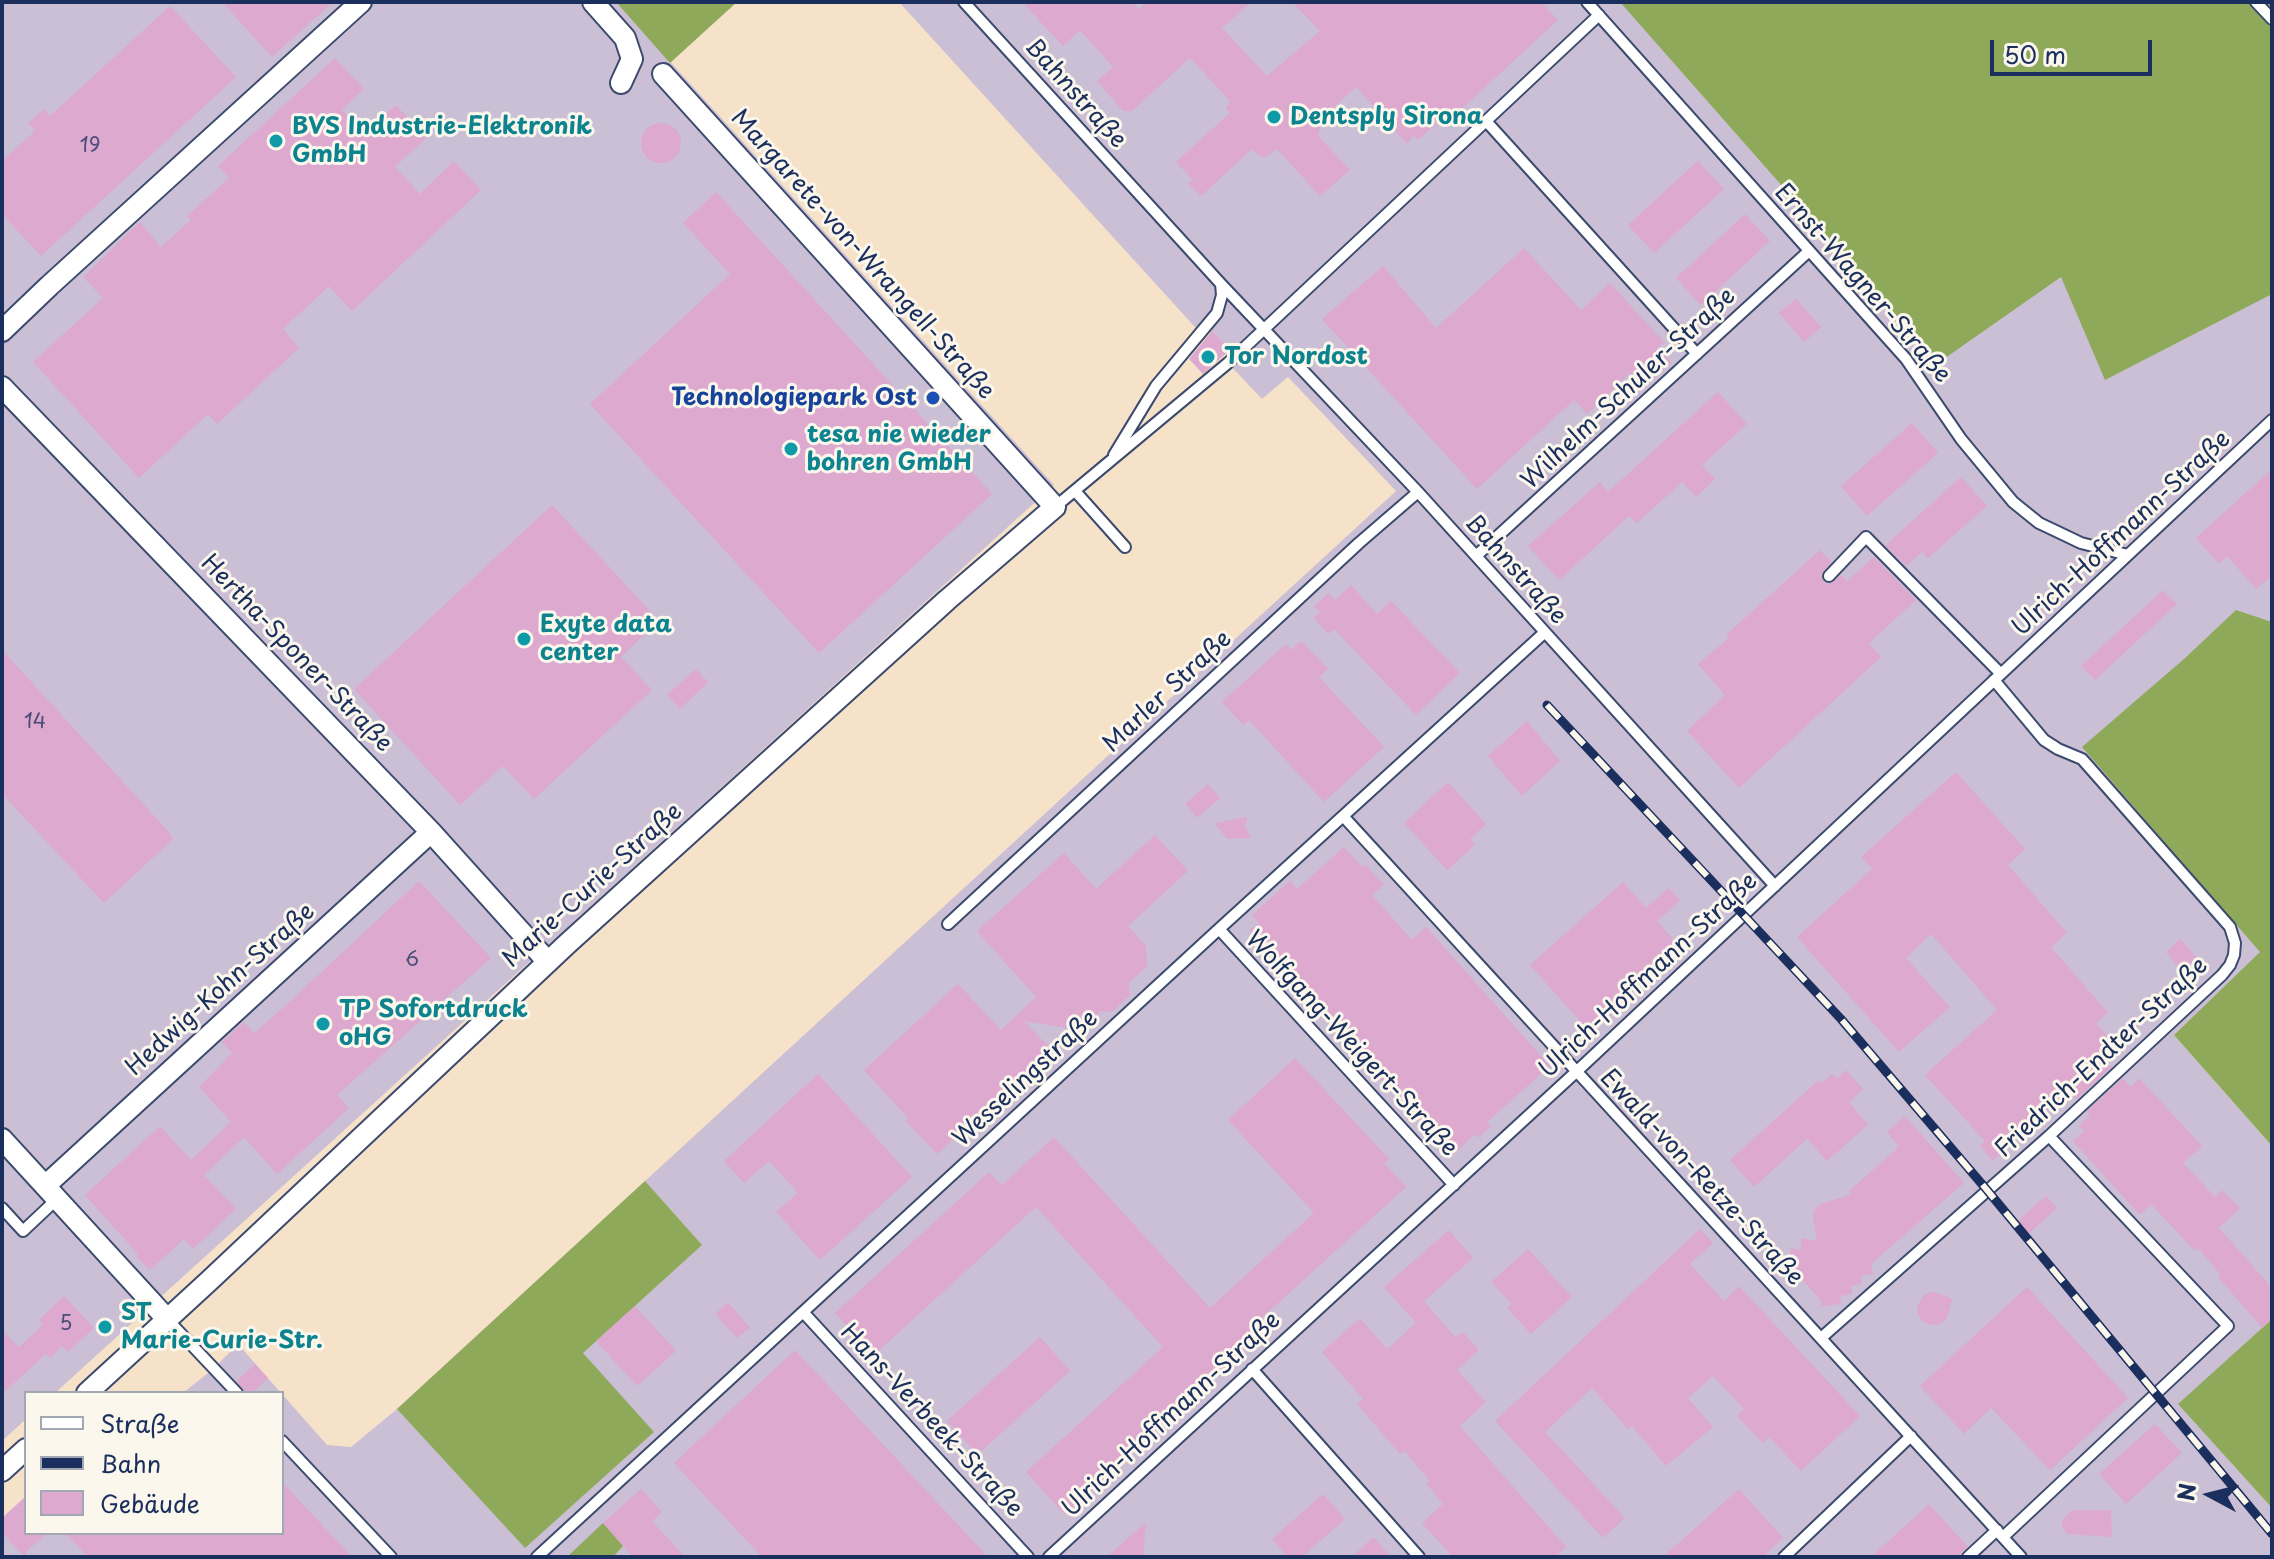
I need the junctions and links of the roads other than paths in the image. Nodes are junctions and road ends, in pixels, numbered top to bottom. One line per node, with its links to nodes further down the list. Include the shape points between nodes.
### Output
1 (361, 2): 14 (street)
2 (593, 2): 9 (street, via 625,38 632,59)
3 (964, 2): 12 (lane, Bahnstraße)
4 (1587, 2): 6 (lane, Ernst-Wagner-Straße)
5 (2256, 2): 7 (lane)
6 (1599, 15): 10 (lane); 11 (lane, Ernst-Wagner-Straße)
7 (2272, 19)
8 (663, 74): 21 (street, Margarete-von-Wrangell-Straße)
9 (621, 83)
10 (1486, 121): 13 (lane); 15 (lane)
11 (1809, 251): 15 (lane, Wilhelm-Schuler-Straße); 23 (lane, Ernst-Wagner-Straße, via 1906,359 2013,502 2039,523 2081,543)
12 (1221, 284): 13 (lane, Bahnstraße); 18 (lane, via 1217,313 1156,386)
13 (1264, 330): 18 (lane, Marie-Curie-Straße); 20 (lane, Bahnstraße)
14 (2, 331)
15 (1697, 354): 24 (lane, Wilhelm-Schuler-Straße)
16 (2, 387): 29 (street, Hertha-Sponer-Straße)
17 (2272, 420): 23 (lane, Ulrich-Hoffmann-Straße)
18 (1109, 463): 19 (lane, Marie-Curie-Straße)
19 (1075, 491): 21 (lane, Marie-Curie-Straße); 22 (lane)
20 (1418, 492): 24 (lane, Bahnstraße); 31 (lane, Marler Straße)
21 (1055, 507): 33 (street, Marie-Curie-Straße)
22 (1125, 547)
23 (2128, 555): 27 (lane, Ulrich-Hoffmann-Straße)
24 (1476, 556): 26 (lane, Bahnstraße)
25 (1829, 576): 27 (lane, Friedrich-Endter-Straße, via 1866,537)
26 (1544, 633): 28 (lane, Wesselingstraße); 30 (lane, Bahnstraße)
27 (1998, 677): 30 (lane, Ulrich-Hoffmann-Straße); 35 (lane, Friedrich-Endter-Straße, via 2044,740 2082,759 2230,927 2235,943 2222,975)
28 (1344, 817): 32 (lane, Wesselingstraße); 34 (lane, Ewald-von-Retze-Straße)
29 (431, 832): 33 (street, Hertha-Sponer-Straße); 38 (street, Hedwig-Kohn-Straße)
30 (1775, 886): 34 (lane, Ulrich-Hoffmann-Straße)
31 (948, 924)
32 (1219, 929): 37 (lane, Wolfgang-Weigert-Straße); 40 (lane, Wesselingstraße)
33 (548, 962): 41 (street, Marie-Curie-Straße)
34 (1576, 1072): 37 (lane, Ulrich-Hoffmann-Straße); 42 (lane, Ewald-von-Retze-Straße)
35 (2049, 1136): 42 (lane, Friedrich-Endter-Straße); 50 (lane, via 2228,1326)
36 (2, 1139): 38 (street)
37 (1454, 1185): 43 (lane, Ulrich-Hoffmann-Straße)
38 (51, 1192): 39 (lane, via 23,1231); 41 (street)
39 (2, 1208)
40 (803, 1312): 52 (lane, Wesselingstraße); 53 (lane, Hans-Verbeek-Straße)
41 (167, 1319): 44 (street, Marie-Curie-Straße); 45 (lane)
42 (1821, 1338): 46 (lane, Ewald-von-Retze-Straße)
43 (1252, 1369): 54 (lane, Ulrich-Hoffmann-Straße); 55 (lane)
44 (89, 1391)
45 (235, 1391)
46 (1911, 1436): 50 (lane, Ewald-von-Retze-Straße); 56 (lane)
47 (284, 1443): 51 (lane)
48 (24, 1451): 49 (street)
49 (2, 1471)
50 (2000, 1534): 57 (lane); 58 (lane, Ewald-von-Retze-Straße)
51 (391, 1557)
52 (537, 1557)
53 (1028, 1557)
54 (1049, 1557)
55 (1419, 1557)
56 (1784, 1557)
57 (1968, 1557)
58 (2021, 1557)

